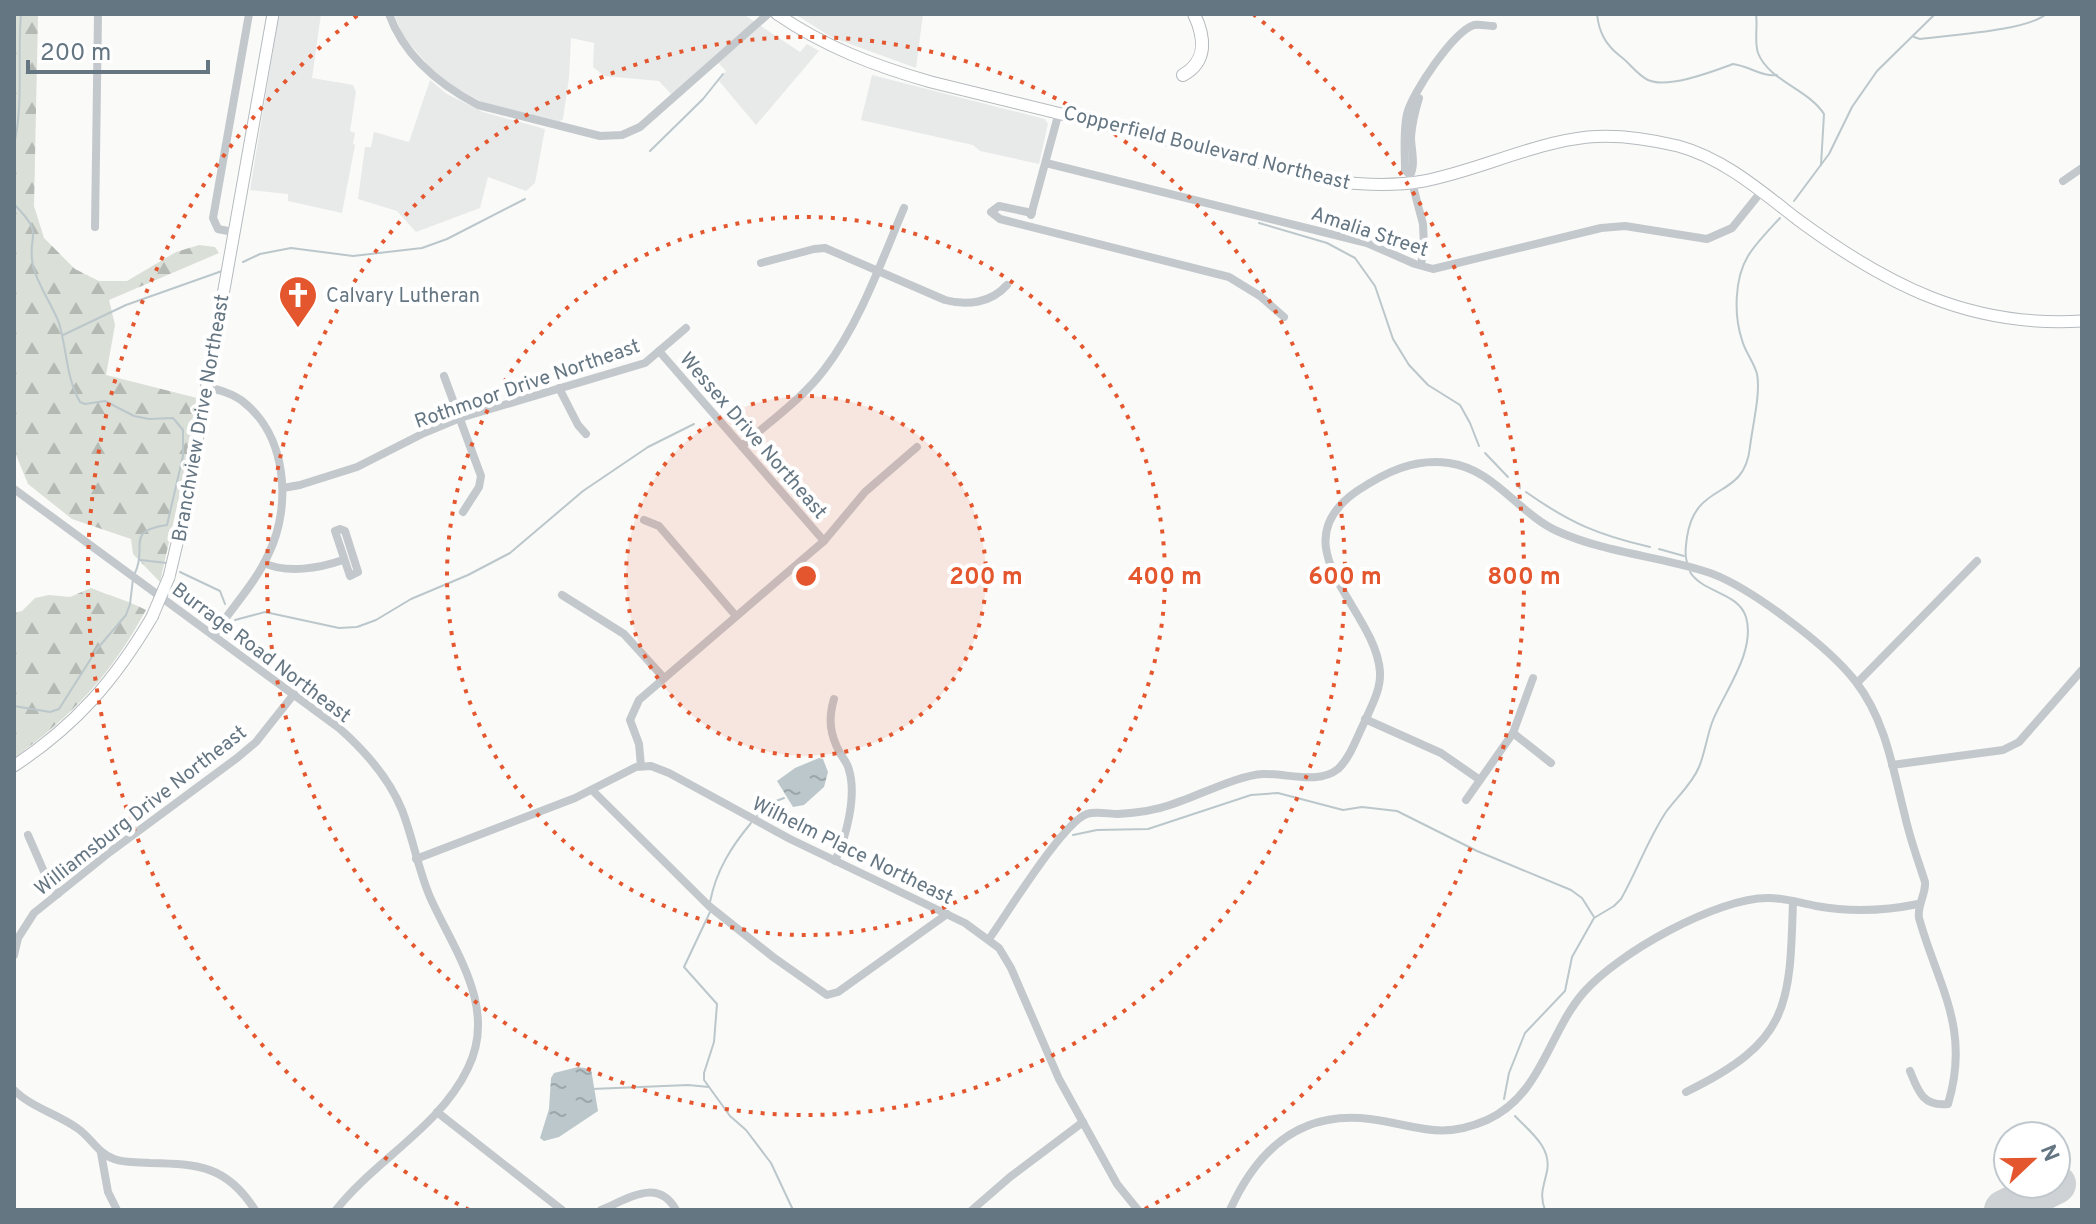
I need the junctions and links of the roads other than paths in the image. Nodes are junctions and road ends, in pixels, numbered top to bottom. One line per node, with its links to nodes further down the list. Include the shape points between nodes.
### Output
1 (98, 14): 19 (street)
2 (249, 14): 20 (street, via 213,218 218,229)
3 (273, 14): 20 (main road, Branchview Drive Northeast)
4 (389, 14): 5 (street, via 406,46 460,95 482,106 600,136 640,127)
5 (768, 14)
6 (777, 14): 10 (main road, Copperfield Boulevard Northeast, via 870,64)
7 (1194, 14): 9 (highway, via 1202,49 1194,67)
8 (1493, 26): 13 (street, via 1476,24 1461,33 1417,89 1404,136)
9 (1183, 75)
10 (1059, 112): 11 (street); 13 (main road, Copperfield Boulevard Northeast, via 1339,182 1384,185)
11 (1046, 163): 17 (street); 22 (street, Amalia Street, via 1367,243)
12 (2082, 168): 14 (street)
13 (1410, 179): 15 (main road, Copperfield Boulevard Northeast, via 1450,174 1561,141 1624,136 1705,156); 22 (street, via 1423,224)
14 (2063, 181)
15 (1761, 192): 22 (street, Amalia Street, via 1732,228 1707,239 1625,226 1601,228 1433,269); 26 (main road, Copperfield Boulevard Northeast, via 1846,255 1926,297 2022,320)
16 (904, 208): 23 (street)
17 (1032, 213): 18 (street); 18 (street, via 999,206 991,212 995,218)
18 (1029, 225): 25 (street, via 1229,277)
19 (95, 227)
20 (233, 232): 30 (main road, Branchview Drive Northeast)
21 (761, 263): 23 (street, via 825,248)
22 (1421, 265)
23 (877, 271): 24 (street, via 956,303 985,300); 34 (street, via 824,370)
24 (1007, 285)
25 (1284, 317)
26 (2082, 321)
27 (686, 328): 28 (street, Rothmoor Drive Northeast)
28 (659, 351): 31 (street, Rothmoor Drive Northeast, via 638,366); 34 (street, Wessex Drive Northeast)
29 (444, 376): 32 (street)
30 (207, 387): 36 (street, via 232,395 254,413 275,449); 57 (main road, Branchview Drive Northeast, bridge, via 169,577 152,617 87,708)
31 (559, 388): 32 (street, Rothmoor Drive Northeast); 33 (street)
32 (460, 418): 36 (street, Rothmoor Drive Northeast, via 357,467); 38 (street, via 481,476)
33 (586, 434)
34 (742, 446): 40 (street, Wessex Drive Northeast)
35 (917, 447): 40 (street, via 865,492)
36 (283, 488): 43 (street, via 278,531)
37 (15, 493): 46 (street, Burrage Road Northeast)
38 (463, 512)
39 (644, 520): 45 (street, via 659,526)
40 (824, 541): 45 (street)
41 (343, 560): 41 (street, via 350,576 358,572 340,529 335,531); 43 (street, via 284,569)
42 (1977, 561): 50 (street)
43 (264, 563): 46 (street)
44 (562, 595): 48 (street, via 628,636)
45 (736, 616): 48 (street)
46 (214, 635): 51 (street, Burrage Road Northeast)
47 (2082, 670): 56 (street, via 2019,742 2003,750)
48 (664, 678): 58 (street, via 639,700 630,720)
49 (1533, 678): 54 (street)
50 (1857, 683): 53 (street, via 1837,660 1733,583 1703,570 1559,532 1470,468 1419,463 1394,469 1346,499 1325,538 1328,564 1367,632 1378,663 1380,681); 56 (street, via 1876,715)
51 (294, 694): 63 (street, Burrage Road Northeast, via 354,741 383,777 403,814); 65 (street, Williamsburg Drive Northeast, via 256,742)
52 (834, 699): 64 (street, via 831,731 849,770 852,795 844,843)
53 (1365, 719): 59 (street, via 1441,753); 69 (street, via 1343,763 1327,775 1252,776 1155,810 1087,814 1064,834)
54 (1513, 733): 55 (street); 59 (street)
55 (1551, 763)
56 (1892, 765): 67 (street, via 1925,882)
57 (14, 766)
58 (641, 766): 60 (street); 64 (street, Wilhelm Place Northeast, via 669,773)
59 (1480, 780): 61 (street)
60 (592, 790): 63 (street); 68 (street, via 709,906 827,995)
61 (1466, 800)
62 (28, 835): 65 (street)
63 (416, 859): 74 (street, Burrage Road Northeast, via 465,965 476,1002 478,1028 470,1064)
64 (835, 861): 68 (street, Wilhelm Place Northeast)
65 (58, 894): 70 (street, Williamsburg Drive Northeast, via 29,920)
66 (1793, 901): 67 (street, via 1863,910); 73 (street, via 1787,993 1775,1021 1752,1052); 85 (street, via 1756,898 1726,905 1618,961 1571,1009 1532,1082 1491,1118 1442,1132 1354,1117 1304,1127 1267,1151)
67 (1918, 904): 71 (street, via 1955,1026 1948,1104 1921,1098)
68 (947, 914): 69 (street, Wilhelm Place Northeast)
69 (989, 939): 75 (street, Wilhelm Place Northeast, via 1011,968)
70 (14, 955)
71 (1910, 1071)
72 (14, 1090): 76 (street, via 78,1129)
73 (1686, 1092)
74 (437, 1112): 79 (street, Burrage Road Northeast); 80 (street)
75 (1083, 1122): 83 (street); 84 (street, Wilhelm Place Northeast, via 1117,1184)
76 (101, 1153): 77 (street); 78 (street, via 127,1162 213,1170 233,1183)
77 (117, 1210)
78 (255, 1210)
79 (336, 1210)
80 (562, 1210)
81 (601, 1210): 82 (street, via 636,1195 661,1193)
82 (676, 1210)
83 (972, 1210)
84 (1138, 1210)
85 (1230, 1210)

